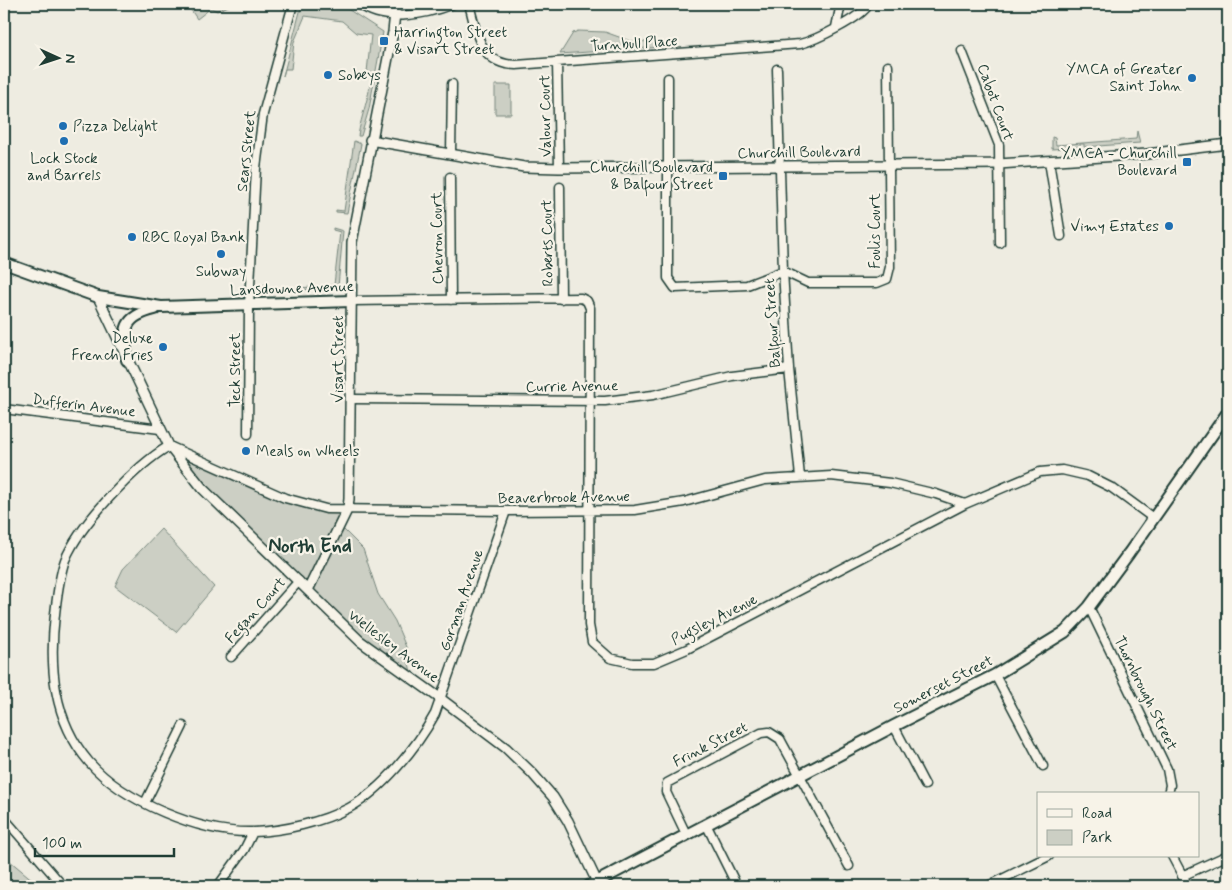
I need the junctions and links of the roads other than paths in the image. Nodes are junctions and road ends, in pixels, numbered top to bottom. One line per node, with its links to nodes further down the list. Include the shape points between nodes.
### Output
1 (293, 4): 36 (street, Sears Street, via 262,114)
2 (359, 4): 8 (street, via 371,11)
3 (396, 4): 8 (street, Visart Street)
4 (453, 4): 8 (street, via 428,12)
5 (469, 4): 11 (street, Turnbull Place, via 482,46 493,60 516,65)
6 (842, 4): 9 (street)
7 (869, 4): 9 (street, Turnbull Place)
8 (395, 15): 16 (street, Visart Street)
9 (836, 27): 11 (street, Turnbull Place, via 814,40 787,46)
10 (962, 51): 20 (street, Cabot Court, via 999,145)
11 (558, 62): 24 (street, Valour Court)
12 (888, 66): 21 (street)
13 (778, 69): 22 (street, Balfour Street)
14 (668, 78): 23 (street)
15 (452, 84): 18 (street)
16 (370, 140): 18 (street, Churchill Boulevard); 35 (street, Visart Street, via 352,242)
17 (1228, 144): 19 (street, Churchill Boulevard, via 1150,154)
18 (451, 154): 24 (street, Churchill Boulevard, via 524,167)
19 (1049, 161): 20 (street, Churchill Boulevard); 27 (street)
20 (999, 164): 21 (street, Churchill Boulevard); 28 (street, Cabot Court)
21 (889, 165): 22 (street, Churchill Boulevard); 30 (street, Foulis Court, via 888,279 877,283 808,283)
22 (780, 166): 23 (street, Churchill Boulevard); 30 (street, Balfour Street)
23 (668, 167): 24 (street, Churchill Boulevard); 30 (street, via 668,278 675,288 747,285)
24 (559, 168)
25 (450, 177): 33 (street, Chevron Court)
26 (560, 187): 32 (street, Roberts Court)
27 (1061, 236)
28 (1000, 243)
29 (4, 263): 31 (main road, Lansdowne Avenue)
30 (783, 271): 39 (street, Balfour Street)
31 (98, 297): 37 (main road, Lansdowne Avenue); 38 (street, Wellesley Avenue)
32 (561, 298): 33 (street, Lansdowne Avenue); 34 (street, Lansdowne Avenue)
33 (451, 300): 35 (street, Lansdowne Avenue)
34 (587, 300): 41 (street, Pugsley Avenue, via 590,308)
35 (352, 301): 36 (main road, Lansdowne Avenue); 40 (street, Visart Street)
36 (249, 305): 37 (main road, Lansdowne Avenue); 45 (street, Teck Street)
37 (161, 307): 38 (main road, via 130,319 125,330)
38 (126, 360): 44 (street, Wellesley Avenue)
39 (789, 369): 41 (street, Currie Avenue, via 732,376 653,395); 47 (street, Balfour Street)
40 (352, 399): 41 (street, Currie Avenue); 49 (street, Visart Street)
41 (590, 402): 50 (street, Pugsley Avenue)
42 (4, 409): 44 (street, Dufferin Avenue)
43 (1228, 412): 52 (main road, Somerset Street)
44 (160, 429): 46 (street, Wellesley Avenue)
45 (248, 434)
46 (169, 446): 49 (street, Beaverbrook Avenue, via 285,498 326,509); 53 (street, Wellesley Avenue, via 204,489); 65 (street, Gorman Avenue, via 153,455 79,536 62,571 52,637 56,692 72,738 90,763 110,782)
47 (800, 477): 48 (street, Beaverbrook Avenue, via 850,477 890,483); 50 (street, Beaverbrook Avenue, via 764,480 668,506 621,511)
48 (965, 504): 50 (street, Pugsley Avenue, via 687,649 654,663 610,658 592,642 589,625); 52 (street, Pugsley Avenue, via 1040,472 1062,470 1099,480)
49 (348, 508): 51 (street, Beaverbrook Avenue); 54 (street, Visart Street)
50 (590, 510): 51 (street, Beaverbrook Avenue)
51 (506, 511): 58 (street, Gorman Avenue)
52 (1154, 518): 55 (main road, Somerset Street)
53 (298, 581): 54 (street, Wellesley Avenue); 56 (street, Fegan Court)
54 (308, 590): 58 (street, Wellesley Avenue, via 360,641)
55 (1089, 607): 57 (main road, Somerset Street, via 1040,650); 64 (street, Thornbrough Street, via 1167,769)
56 (231, 657)
57 (996, 675): 60 (main road, Somerset Street); 61 (street)
58 (442, 699): 68 (street, Gorman Avenue, via 420,739 364,799 348,809 316,820); 75 (street, Wellesley Avenue, via 506,748 542,783 568,820)
59 (183, 726): 65 (street)
60 (894, 726): 62 (main road, Somerset Street); 63 (street)
61 (1043, 766)
62 (800, 775): 67 (main road, Somerset Street); 69 (street, Frink Street, via 780,739 769,732 761,733 679,775 667,783 666,792); 73 (street)
63 (925, 786)
64 (1168, 792)
65 (145, 803): 68 (street, Gorman Avenue, via 202,825)
66 (4, 818): 76 (street)
67 (706, 824): 69 (main road, Somerset Street); 78 (street)
68 (253, 832): 77 (street)
69 (686, 834): 75 (main road, Somerset Street)
70 (1228, 855): 74 (street)
71 (1045, 858): 79 (street)
72 (1173, 858): 74 (street)
73 (849, 866)
74 (1182, 876): 80 (street)
75 (594, 885)
76 (63, 886)
77 (218, 886)
78 (737, 886)
79 (988, 886)
80 (1188, 886)

